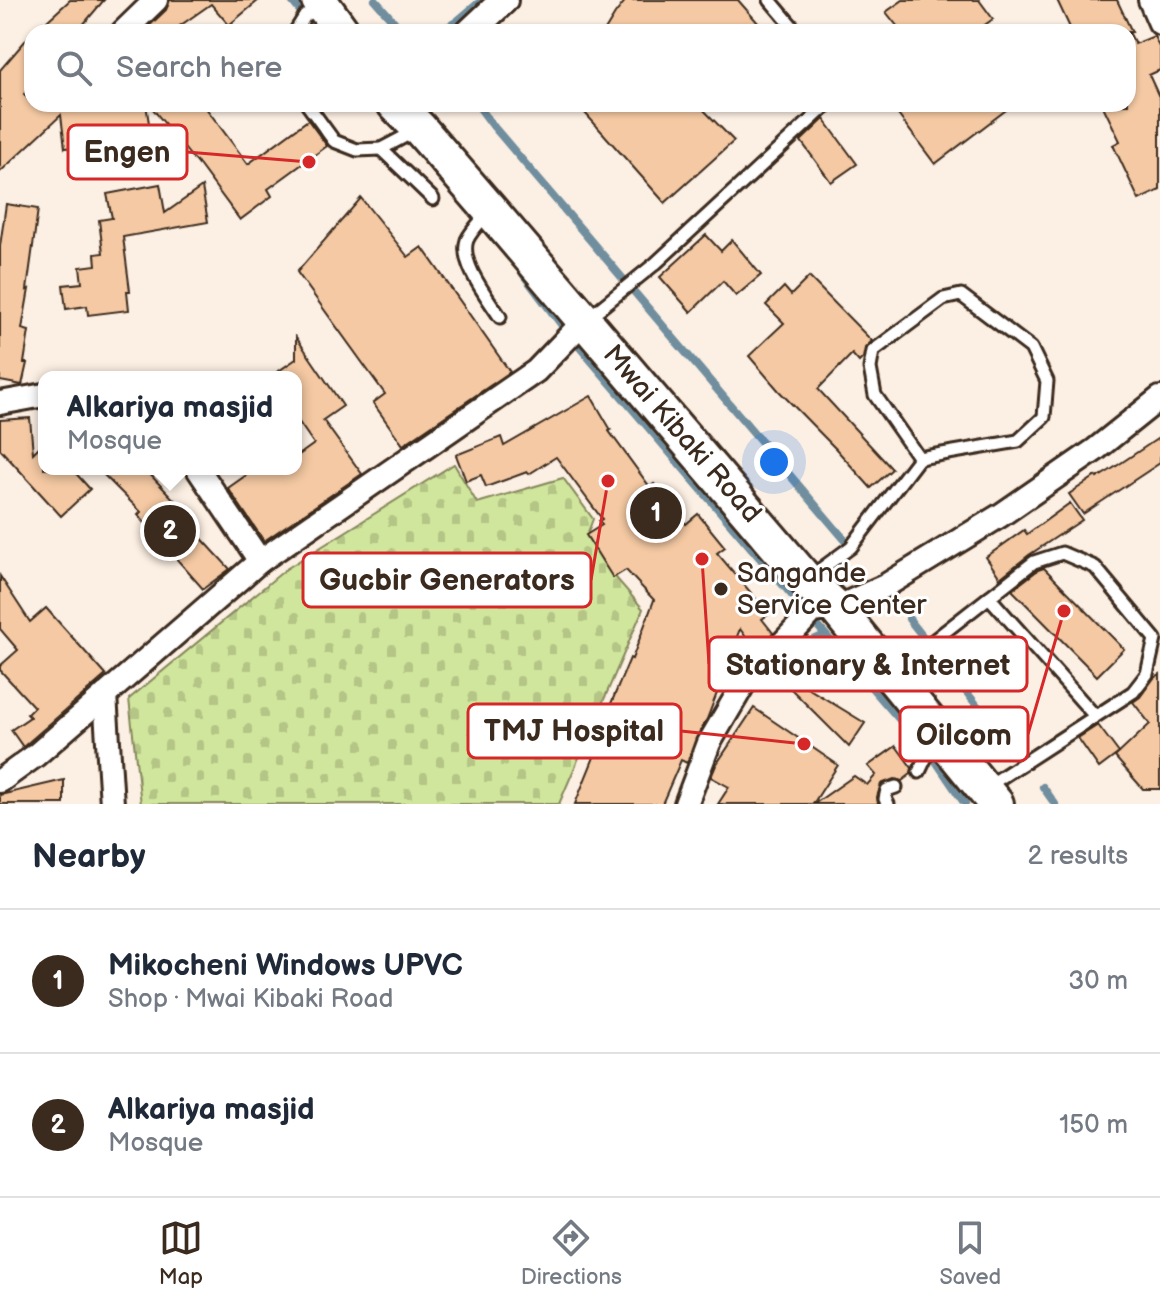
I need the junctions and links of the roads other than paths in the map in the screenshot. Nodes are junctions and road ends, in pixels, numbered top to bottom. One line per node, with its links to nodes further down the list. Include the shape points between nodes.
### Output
1 (156, 0): 7 (street)
2 (504, 0): 9 (street)
3 (770, 0): 10 (lane)
4 (1150, 0): 6 (street)
5 (328, 13): 8 (lane, via 305,16)
6 (1160, 23)
7 (131, 24)
8 (300, 24)
9 (478, 24)
10 (790, 24)
11 (313, 112): 15 (lane, via 334,141 357,150)
12 (403, 112): 14 (main road, Mwai Kibaki Road)
13 (819, 112): 19 (lane, via 656,263)
14 (420, 129): 15 (lane); 17 (main road, Mwai Kibaki Road)
15 (381, 149): 16 (lane)
16 (433, 199)
17 (490, 210): 18 (lane, via 468,238 465,252); 19 (main road, Mwai Kibaki Road)
18 (500, 317)
19 (584, 321): 25 (street, via 536,371); 26 (main road, Mwai Kibaki Road)
20 (38, 396): 22 (street)
21 (1160, 398): 28 (street, via 1001,515 885,586)
22 (0, 403)
23 (919, 458): 23 (lane, via 875,395 873,351 943,299 961,295 1031,348 1047,381 1044,417 1018,441); 26 (lane, via 851,547)
24 (202, 475): 25 (street)
25 (260, 561): 30 (street)
26 (806, 580): 28 (main road, Mwai Kibaki Road)
27 (989, 597): 29 (lane); 31 (lane); 31 (lane, via 1034,562 1062,553 1095,567 1155,639 1147,674 1133,692)
28 (836, 608): 29 (main road, Mwai Kibaki Road); 38 (street, via 813,611 743,685 709,743)
29 (891, 674): 32 (main road, Mwai Kibaki Road)
30 (105, 695): 34 (street); 37 (street)
31 (1095, 716): 36 (lane)
32 (938, 732): 33 (lane); 36 (main road, Mwai Kibaki Road)
33 (919, 772)
34 (0, 781)
35 (896, 787): 39 (lane, via 887,790)
36 (990, 796)
37 (112, 804)
38 (686, 804)
39 (888, 804)

